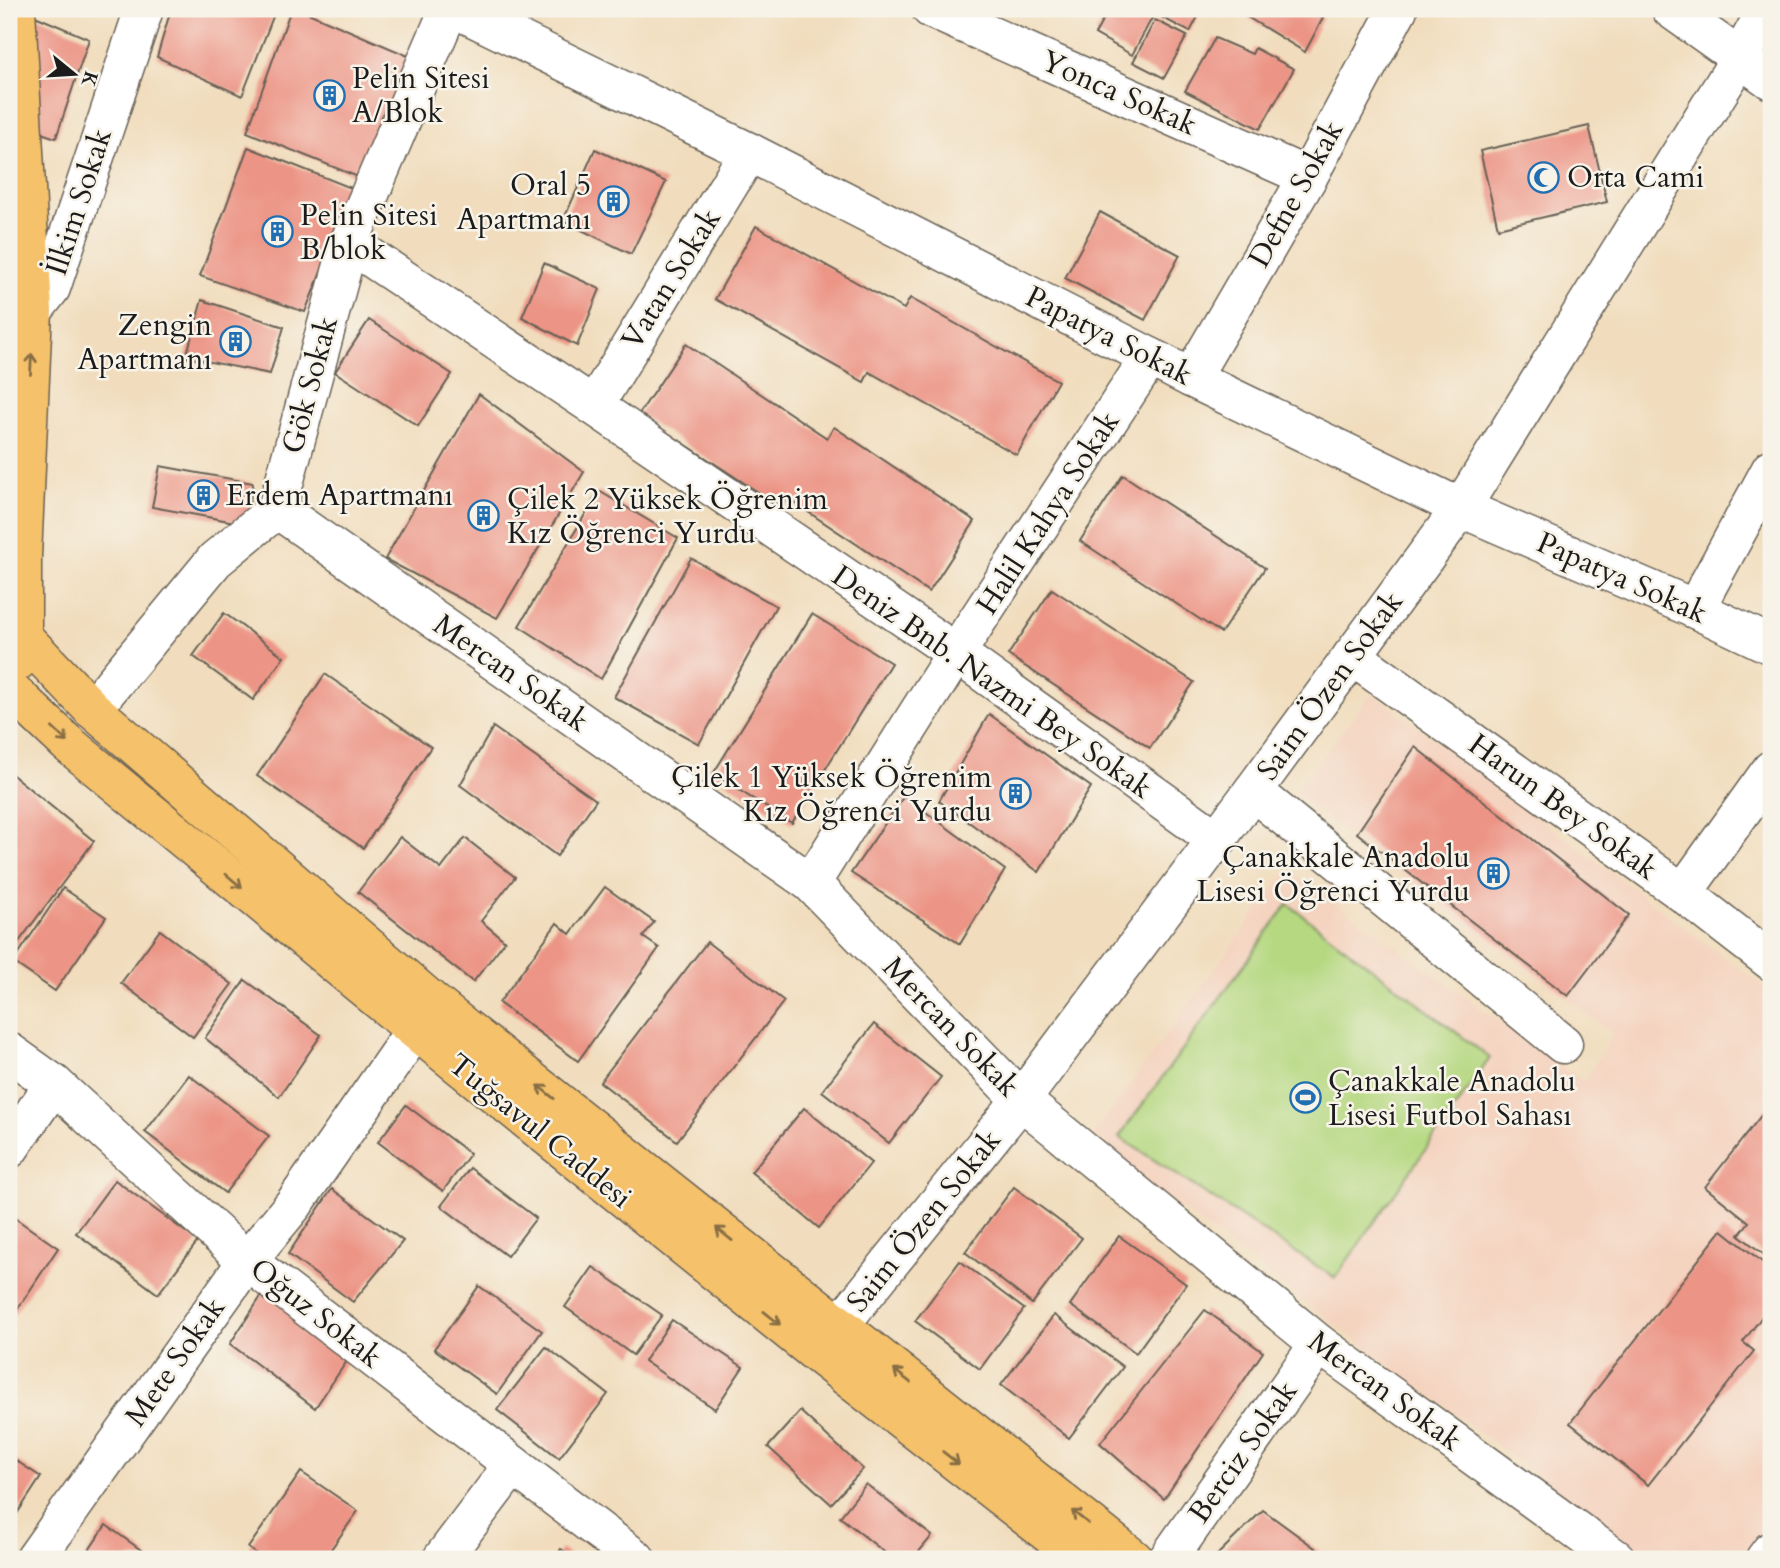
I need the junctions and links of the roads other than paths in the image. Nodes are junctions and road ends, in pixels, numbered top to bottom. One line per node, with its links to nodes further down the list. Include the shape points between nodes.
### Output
1 (16, 9): 14 (main road)
2 (144, 9): 14 (street, İlkim Sokak, via 51,288)
3 (449, 9): 13 (street, Gök Sokak)
4 (456, 9): 11 (street, Papatya Sokak)
5 (931, 9): 12 (street, Yonca Sokak)
6 (1398, 9): 12 (street, Defne Sokak)
7 (1671, 9): 9 (street)
8 (1767, 9): 9 (street, Saim Özen Sokak)
9 (1740, 58): 10 (street); 19 (street, Saim Özen Sokak)
10 (1771, 80)
11 (749, 152): 15 (street, Papatya Sokak); 17 (street, Vatan Sokak)
12 (1308, 177): 16 (street, Defne Sokak)
13 (349, 243): 17 (street, Deniz Bnb. Nazmi Bey Sokak); 20 (street, Gök Sokak)
14 (33, 311): 22 (main road, one-way to 14)
15 (1150, 357): 16 (street, Papatya Sokak); 24 (street, Halil Kahya Sokak)
16 (1191, 378): 19 (street, Papatya Sokak)
17 (594, 406): 24 (street, Deniz Bnb. Nazmi Bey Sokak)
18 (1771, 469): 21 (street)
19 (1461, 508): 21 (street, Papatya Sokak); 25 (street, Saim Özen Sokak)
20 (276, 509): 27 (street, via 215,560); 31 (street, Mercan Sokak)
21 (1695, 609): 23 (street, Papatya Sokak)
22 (15, 635): 26 (main road); 27 (main road)
23 (1771, 645)
24 (956, 653): 30 (street, Deniz Bnb. Nazmi Bey Sokak); 31 (street, Halil Kahya Sokak)
25 (1352, 656): 29 (street, Saim Özen Sokak); 32 (street, Harun Bey Sokak)
26 (10, 694): 34 (main road, Tuğsavul Caddesi, one-way to 34)
27 (92, 709): 41 (main road, one-way to 27, via 433,1003)
28 (1771, 771): 32 (street)
29 (1253, 791): 30 (street, Saim Özen Sokak); 35 (street)
30 (1217, 840): 38 (street, Saim Özen Sokak)
31 (811, 883): 38 (street, Mercan Sokak)
32 (1683, 893): 33 (street, Harun Bey Sokak)
33 (1771, 961)
34 (415, 1030): 40 (street, Mete Sokak, via 294,1204); 48 (main road, Tuğsavul Caddesi, one-way to 48, via 816,1353)
35 (1563, 1044)
36 (9, 1052): 37 (street, Oğuz Sokak)
37 (54, 1084): 39 (street); 40 (street, Oğuz Sokak)
38 (1021, 1100): 41 (street, Saim Özen Sokak); 42 (street, Mercan Sokak)
39 (9, 1149)
40 (247, 1261): 43 (street, Oğuz Sokak); 45 (street, Mete Sokak)
41 (839, 1326): 49 (main road, one-way to 41)
42 (1319, 1344): 50 (street, Berciz Sokak); 51 (street, Mercan Sokak)
43 (513, 1465): 46 (street); 47 (street, Oğuz Sokak)
44 (1771, 1551): 52 (street)
45 (35, 1559)
46 (442, 1559)
47 (636, 1559)
48 (1082, 1559)
49 (1134, 1559)
50 (1168, 1559)
51 (1616, 1559)
52 (1765, 1559)

